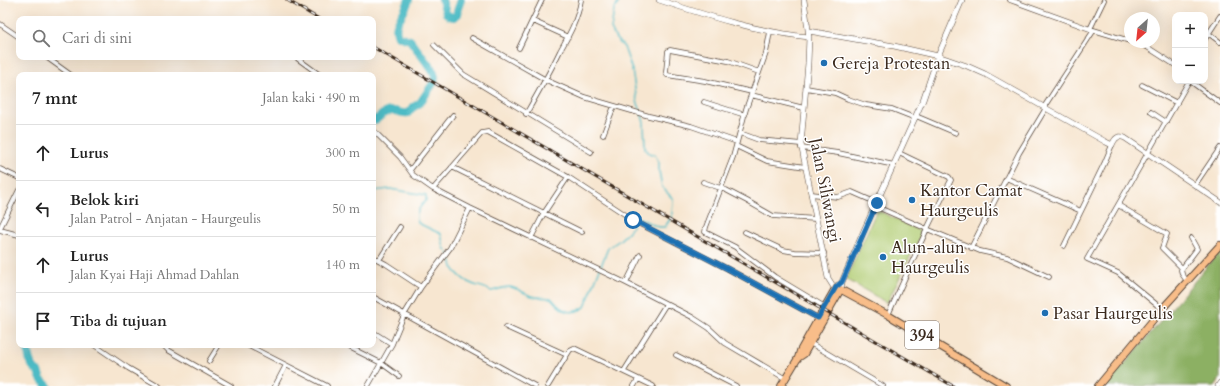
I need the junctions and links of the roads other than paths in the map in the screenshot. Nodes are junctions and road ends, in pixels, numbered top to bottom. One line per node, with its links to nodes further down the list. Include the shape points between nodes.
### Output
1 (542, 0): 9 (street)
2 (581, 0): 16 (street, via 579,12)
3 (659, 0): 13 (street, via 710,17)
4 (804, 0): 12 (street, Jalan Siliwangi)
5 (962, 0): 24 (street)
6 (1010, 0): 11 (street)
7 (1104, 0): 11 (street)
8 (1220, 16): 14 (street)
9 (532, 20): 16 (street); 22 (street)
10 (0, 24): 15 (street)
11 (1092, 30): 19 (street); 42 (street)
12 (809, 31): 17 (street, Jalan Siliwangi); 24 (street)
13 (770, 32): 17 (street); 30 (street)
14 (1208, 33): 20 (street)
15 (16, 35)
16 (568, 37): 31 (street)
17 (809, 37): 35 (street, Jalan Siliwangi)
18 (472, 38): 31 (street)
19 (1124, 39)
20 (1220, 42)
21 (434, 45): 44 (street, via 460,72)
22 (519, 48)
23 (1149, 48): 27 (street)
24 (938, 56): 42 (street, via 985,74); 47 (street)
25 (50, 60): 28 (street)
26 (299, 60): 29 (street)
27 (1172, 62)
28 (67, 72)
29 (316, 72)
30 (760, 72): 36 (street); 36 (street, via 728,60 668,51 667,75 705,81)
31 (546, 80): 40 (street, via 584,97); 44 (street)
32 (1188, 84): 38 (street)
33 (1194, 84): 39 (street)
34 (1142, 85): 38 (street)
35 (806, 88): 41 (street, Jalan Siliwangi); 47 (street, via 835,93 848,100 890,108)
36 (751, 93): 41 (street); 46 (street)
37 (704, 102): 46 (street)
38 (1177, 103): 48 (street)
39 (1220, 103)
40 (614, 106): 52 (street); 53 (street, via 692,126)
41 (804, 108): 55 (street, Jalan Siliwangi)
42 (1045, 108): 54 (street); 67 (street)
43 (1152, 112): 48 (street)
44 (526, 114): 57 (street)
45 (453, 115): 64 (street)
46 (745, 115): 50 (street)
47 (916, 117): 51 (street); 58 (street)
48 (1166, 122): 59 (street)
49 (376, 133): 64 (street)
50 (740, 133): 53 (street); 55 (street, via 760,140)
51 (956, 133)
52 (603, 135)
53 (737, 144): 62 (street, via 767,161); 71 (street)
54 (1112, 144): 59 (street, via 1117,137 1122,137); 78 (street)
55 (801, 146): 60 (street); 62 (street, Jalan Siliwangi)
56 (1220, 148): 69 (street)
57 (590, 152)
58 (899, 153): 60 (street); 83 (street, via 951,180)
59 (1147, 153): 69 (street); 76 (street)
60 (894, 165): 75 (street)
61 (452, 166): 65 (street, via 482,133 488,132); 70 (street); 79 (street)
62 (805, 167): 72 (street, Jalan Siliwangi)
63 (0, 169): 66 (street)
64 (410, 170): 70 (street)
65 (568, 176): 79 (street); 108 (street, via 638,223 703,255)
66 (16, 177)
67 (1006, 178): 78 (street); 91 (street)
68 (703, 182): 71 (street)
69 (1194, 185): 74 (street)
70 (432, 189): 77 (street)
71 (722, 189): 80 (street, via 773,216); 104 (street, via 705,232 735,247 775,277)
72 (811, 194): 75 (street, via 838,197 854,192); 80 (street, Jalan Siliwangi)
73 (16, 196): 82 (street)
74 (1220, 202)
75 (876, 204): 83 (street); 101 (street)
76 (1118, 205): 96 (street, via 1167,234 1162,248); 105 (street, via 1087,259 1118,273)
77 (470, 208): 87 (street); 100 (street, via 450,248)
78 (1081, 211): 90 (street)
79 (544, 213): 84 (street); 87 (street)
80 (816, 219): 92 (street, Jalan Siliwangi)
81 (400, 227): 95 (street)
82 (0, 229): 86 (street)
83 (927, 230): 91 (street); 107 (street)
84 (582, 232)
85 (745, 232): 92 (street, via 783,250)
86 (16, 234)
87 (531, 238): 99 (street)
88 (1191, 238): 96 (street, via 1197,249)
89 (1220, 245): 98 (main road)
90 (1064, 246)
91 (971, 248): 97 (street, via 1007,257)
92 (824, 253): 101 (street, Jalan Siliwangi, via 828,278 830,283)
93 (640, 255): 99 (street)
94 (376, 258): 95 (street)
95 (379, 260): 100 (street)
96 (1182, 268): 98 (street, via 1181,272)
97 (1049, 277)
98 (1187, 281): 105 (main road)
99 (626, 283): 103 (street)
100 (421, 287): 106 (street)
101 (838, 288): 104 (main road); 107 (main road, 394); 111 (main road)
102 (376, 299): 106 (street)
103 (666, 304): 123 (street); 125 (street, via 696,319 725,343)
104 (825, 306): 108 (main road)
105 (1162, 309): 141 (main road)
106 (404, 315): 112 (street); 133 (street)
107 (888, 315): 140 (main road, 394)
108 (818, 318): 111 (main road)
109 (506, 327): 118 (street)
110 (376, 334): 112 (street)
111 (808, 342): 125 (main road, via 800,351); 139 (street)
112 (392, 344): 121 (street)
113 (98, 348): 128 (street)
114 (166, 348): 129 (street)
115 (217, 348): 120 (street)
116 (253, 348): 122 (street)
117 (351, 348): 121 (street)
118 (567, 355): 123 (street, via 571,348 579,349); 134 (street)
119 (676, 355): 137 (street)
120 (209, 361)
121 (381, 363): 124 (street); 132 (street)
122 (286, 365): 130 (street); 131 (street)
123 (624, 371): 126 (street)
124 (400, 376)
125 (786, 378): 138 (main road)
126 (638, 379): 135 (street); 136 (street)
127 (1220, 383): 142 (street)
128 (159, 386)
129 (231, 386)
130 (274, 386)
131 (327, 386)
132 (368, 386)
133 (535, 386)
134 (548, 386)
135 (634, 386)
136 (653, 386)
137 (736, 386)
138 (781, 386)
139 (883, 386)
140 (1006, 386)
141 (1098, 386)
142 (1218, 386)

